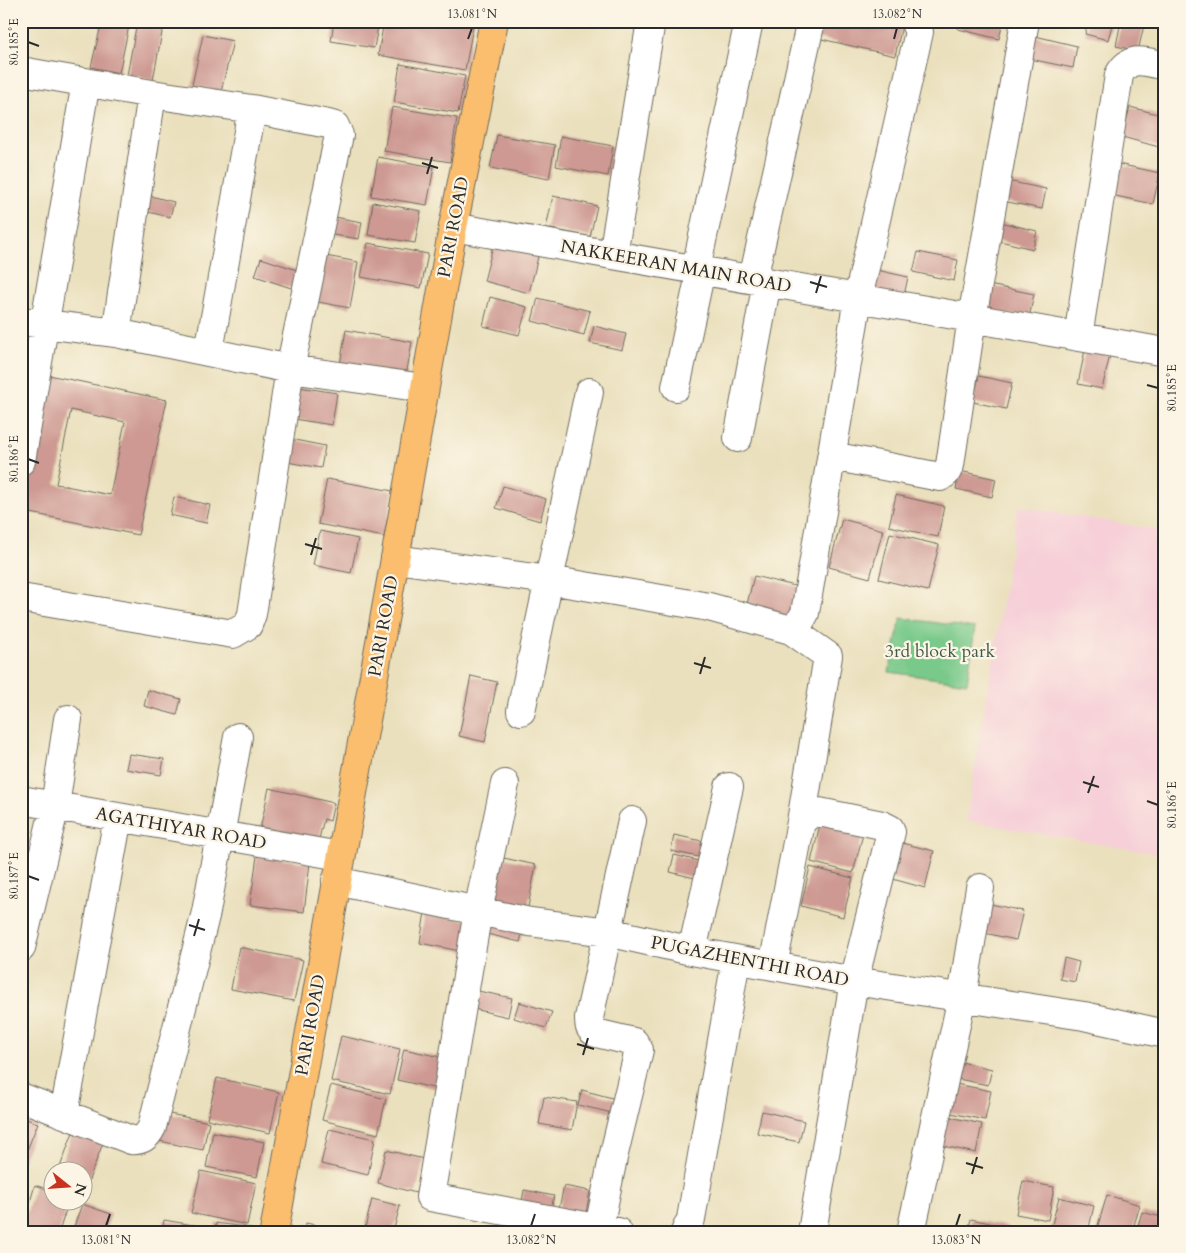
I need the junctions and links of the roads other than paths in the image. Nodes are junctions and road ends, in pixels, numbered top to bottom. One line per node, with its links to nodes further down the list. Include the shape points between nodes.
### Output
1 (494, 21): 12 (main road, PARI ROAD)
2 (651, 21): 13 (street)
3 (749, 21): 14 (street)
4 (811, 21): 15 (street)
5 (914, 21): 16 (street, via 919,32)
6 (1025, 21): 17 (street)
7 (1165, 66): 20 (street, via 1136,61 1124,66 1119,74)
8 (21, 71): 9 (street)
9 (86, 82): 10 (street); 18 (street)
10 (152, 94): 11 (street); 19 (street)
11 (252, 109): 21 (street); 23 (street, via 335,126 339,135)
12 (452, 227): 13 (street, NAKKEERAN MAIN ROAD); 25 (main road, PARI ROAD)
13 (613, 255): 14 (street, NAKKEERAN MAIN ROAD)
14 (698, 270): 15 (street, NAKKEERAN MAIN ROAD); 24 (street)
15 (760, 281): 16 (street, NAKKEERAN MAIN ROAD); 27 (street)
16 (858, 298): 17 (street, NAKKEERAN MAIN ROAD); 28 (street)
17 (972, 318): 20 (street, NAKKEERAN MAIN ROAD); 28 (street, via 950,465 946,473 940,477 927,476)
18 (33, 322): 19 (street); 29 (street)
19 (116, 332): 21 (street)
20 (1078, 336): 22 (street, NAKKEERAN MAIN ROAD)
21 (209, 351): 23 (street)
22 (1165, 352)
23 (290, 369): 25 (street); 32 (street, via 248,625 233,634)
24 (676, 387)
25 (424, 388): 30 (main road, PARI ROAD)
26 (589, 392): 31 (street)
27 (738, 438)
28 (832, 456): 33 (street, via 805,613)
29 (21, 461)
30 (395, 559): 31 (street); 45 (main road, PARI ROAD)
31 (549, 580): 33 (street, via 709,607); 34 (street)
32 (21, 598)
33 (791, 630): 43 (street, via 828,656)
34 (521, 711)
35 (68, 719): 40 (street)
36 (238, 737): 44 (street)
37 (505, 784): 47 (street)
38 (729, 787): 50 (street)
39 (21, 800): 40 (street, AGATHIYAR ROAD)
40 (55, 806): 41 (street, AGATHIYAR ROAD); 49 (street)
41 (118, 817): 44 (street, AGATHIYAR ROAD); 57 (street)
42 (632, 821): 48 (street)
43 (801, 822): 52 (street); 53 (street, via 810,814 819,812 887,826 891,832)
44 (220, 835): 45 (street, AGATHIYAR ROAD); 57 (street, via 206,912 152,1127 147,1136 131,1140)
45 (338, 869): 47 (street, PUGAZHENTHI ROAD); 59 (main road, PARI ROAD)
46 (980, 888): 54 (street)
47 (478, 911): 48 (street, PUGAZHENTHI ROAD, via 530,922); 58 (street, via 430,1197)
48 (608, 932): 50 (street, PUGAZHENTHI ROAD); 58 (street, via 589,1026 596,1033 634,1042 639,1050 613,1158)
49 (21, 948)
50 (692, 951): 51 (street, PUGAZHENTHI ROAD)
51 (736, 960): 52 (street, PUGAZHENTHI ROAD); 60 (street, via 690,1220)
52 (773, 966): 53 (street, PUGAZHENTHI ROAD)
53 (854, 981): 54 (street, PUGAZHENTHI ROAD); 61 (street)
54 (962, 997): 55 (street, PUGAZHENTHI ROAD, via 1084,1016); 62 (street)
55 (1165, 1034)
56 (21, 1097): 57 (street)
57 (64, 1114)
58 (608, 1230)
59 (274, 1232)
60 (685, 1232)
61 (812, 1232)
62 (911, 1232)

